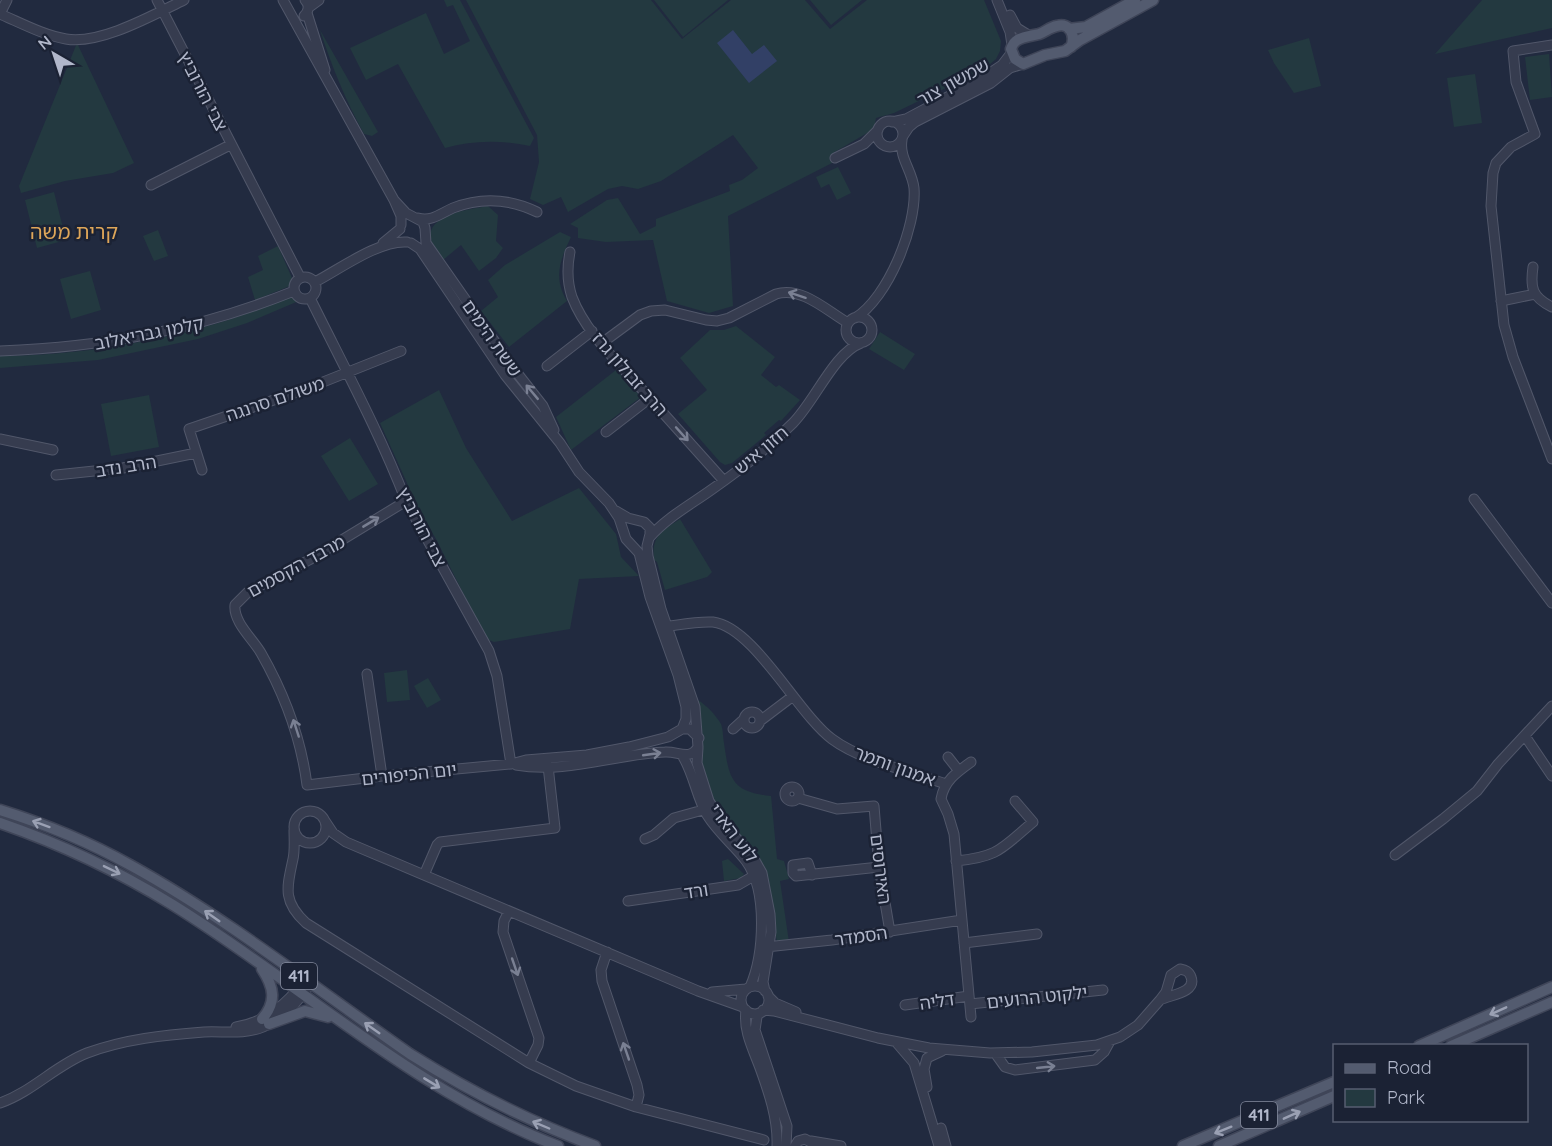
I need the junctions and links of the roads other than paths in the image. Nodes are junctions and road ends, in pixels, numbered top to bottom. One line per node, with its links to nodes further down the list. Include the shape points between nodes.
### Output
1 (7, 0): 12 (street)
2 (157, 0): 11 (street, צבי הורוביץ)
3 (184, 0): 11 (street)
4 (283, 0): 13 (street)
5 (319, 0): 10 (street)
6 (997, 0): 18 (street, via 1010,32)
7 (1003, 0): 15 (street, via 1014,25)
8 (1135, 0): 14 (main road, via 1086,27)
9 (1153, 0): 17 (main road)
10 (306, 7): 13 (street, via 300,17); 20 (street)
11 (162, 11): 12 (street, via 104,36 81,40 56,37); 25 (street, צבי הורוביץ)
12 (0, 14)
13 (293, 16): 20 (street)
14 (1070, 29): 15 (main road, via 1058,25); 17 (main road, via 1074,40)
15 (1030, 36): 18 (main road, via 1019,39)
16 (1552, 45): 46 (street, via 1513,51 1515,82 1534,134 1504,152 1493,173 1491,206)
17 (1071, 47): 19 (main road)
18 (1012, 49): 19 (main road, via 1016,60); 21 (street, שמשון צור, via 1002,65 981,79 906,119)
19 (1023, 64): 23 (street, שמשון צור, via 920,119)
20 (329, 83): 30 (street)
21 (891, 122): 22 (street); 23 (street, via 900,126)
22 (879, 128): 24 (street); 26 (street, via 878,139)
23 (902, 138): 26 (street, via 895,147); 28 (street, חזון איש)
24 (864, 144): 26 (street); 27 (street)
25 (230, 145): 29 (street); 40 (street, צבי הורוביץ)
26 (885, 146): 28 (street)
27 (835, 158)
28 (905, 163): 44 (street, חזון איש, via 914,185 913,218 899,256)
29 (151, 185)
30 (394, 200): 33 (street); 34 (street, via 401,216)
31 (537, 212): 32 (street, via 492,200 459,206)
32 (437, 216): 33 (street); 35 (street)
33 (416, 218): 34 (street, via 406,219); 35 (street, via 424,224)
34 (400, 227): 36 (street, via 401,237); 37 (street)
35 (425, 233): 36 (street, via 419,242); 61 (street, ששת הימים, one-way to 35, via 543,406 426,243)
36 (409, 243): 37 (street, via 392,243); 61 (street, ששת הימים, via 420,249 504,375)
37 (372, 251): 41 (street)
38 (570, 252): 50 (street, הרב זבולון גרז, via 569,288)
39 (1533, 267): 43 (street, via 1531,282)
40 (300, 277): 41 (street, via 310,277); 42 (street)
41 (315, 282): 45 (street, via 315,293)
42 (294, 291): 45 (street, via 302,299); 53 (street, קלמן גבריאלוב, via 202,324 148,336)
43 (1535, 294): 46 (street); 47 (street)
44 (877, 296): 48 (street, חזון איש); 49 (street, חזון איש)
45 (310, 298): 56 (street, צבי הורוביץ)
46 (1502, 301): 64 (street, via 1511,350)
47 (1552, 308)
48 (849, 324): 49 (street, via 864,318); 51 (street, one-way to 51, via 801,295 785,292 720,321 651,311); 52 (street, via 852,341); 57 (street, חזון איש)
49 (871, 326): 52 (street, via 872,332)
50 (592, 331): 51 (street, הרב זבולון גרז); 55 (street)
51 (602, 343): 58 (street, הרב זבולון גרז)
52 (861, 343): 57 (street, חזון איש, via 843,355)
53 (0, 351)
54 (401, 351): 56 (street, משולם סרנגה)
55 (547, 366)
56 (347, 372): 63 (street, משולם סרנגה, via 189,429); 69 (street, צבי הורוביץ)
57 (829, 374): 67 (street, חזון איש, via 790,426)
58 (650, 398): 59 (street); 67 (street, הרב זבולון גרז, one-way to 67)
59 (606, 432)
60 (0, 439): 62 (street)
61 (560, 443): 70 (street, ששת הימים, via 579,472)
62 (53, 450)
63 (196, 453): 65 (street, משולם סרנגה); 66 (street, הרב נדב, via 123,468)
64 (1552, 459)
65 (202, 470)
66 (56, 474)
67 (724, 481): 71 (street, חזון איש)
68 (1474, 499): 76 (street)
69 (406, 501): 88 (street, צבי הורוביץ, via 489,651 497,676); 94 (street, מרבד הקסמים, one-way to 69, via 301,745 287,704 261,652 235,614 235,605 248,592)
70 (614, 509): 72 (street, ששת הימים); 73 (street, ששת הימים)
71 (678, 512): 72 (street, חזון איש, via 661,519); 74 (street, חזון איש)
72 (640, 520): 73 (street, via 628,524); 74 (street, via 650,528)
73 (624, 534): 75 (street)
74 (649, 539): 75 (street, via 640,546); 77 (street, via 648,556)
75 (632, 545): 77 (street, via 639,553 650,597)
76 (1552, 603)
77 (664, 627): 79 (street, אמנון ותמר, via 723,624 742,638); 82 (street, via 687,714); 84 (street, via 695,707)
78 (368, 674): 91 (street)
79 (793, 696): 81 (street, via 757,726 751,728 744,719); 93 (street, אמנון ותמר, via 829,737 854,753)
80 (1552, 706): 83 (street)
81 (733, 729)
82 (678, 731): 84 (street, via 690,729); 85 (street, via 672,742); 88 (street, יום הכיפורים, via 657,741 605,752)
83 (1525, 736): 92 (street); 105 (street, via 1477,791)
84 (699, 742): 85 (street, via 694,753); 97 (street, לוע הארי, via 697,763)
85 (680, 754): 89 (street, יום הכיפורים, one-way to 85, via 664,752); 97 (street, לוע הארי)
86 (948, 757): 90 (street)
87 (971, 762): 90 (street)
88 (511, 764): 89 (street, יום הכיפורים); 91 (street, יום הכיפורים)
89 (548, 766): 110 (street, via 555,828 440,842)
90 (959, 771): 93 (street)
91 (382, 776): 94 (street, יום הכיפורים)
92 (1552, 776)
93 (946, 784): 107 (street, אמנון ותמר, via 940,799 952,824)
94 (307, 785)
95 (798, 798): 108 (street, האירוסים, via 837,809 874,807)
96 (1015, 801): 107 (street, via 1033,822 997,852)
97 (709, 809): 102 (street, via 674,818); 109 (street, לוע הארי, via 753,856)
98 (0, 810): 121 (main road, 411, one-way to 98, via 129,864)
99 (325, 821): 101 (street, via 319,813 306,811 296,818); 103 (street, via 325,834); 104 (street)
100 (0, 823): 120 (main road, 411, one-way to 120, via 122,875 174,905)
101 (294, 830): 103 (street, via 299,839); 106 (street)
102 (645, 838)
103 (313, 842): 104 (street); 106 (street, via 302,846)
104 (346, 842): 110 (street)
105 (1395, 855)
106 (294, 856): 144 (street, via 288,894 306,923)
107 (956, 861): 114 (street, אמנון ותמר)
108 (879, 867): 111 (street); 115 (street, האירוסים)
109 (757, 874): 112 (street, ורד, via 738,885); 118 (street, לוע הארי, via 770,914)
110 (424, 875): 113 (street)
111 (812, 875)
112 (628, 901)
113 (509, 911): 119 (street); 144 (street, one-way to 144, via 503,932 539,1038)
114 (962, 920): 115 (street, הסמדר); 117 (street, אמנון ותמר)
115 (890, 932): 118 (street, הסמדר)
116 (1037, 934): 117 (street)
117 (964, 943): 128 (street, אמנון ותמר)
118 (765, 947): 123 (street, לוע הארי); 127 (street, לוע הארי, via 762,982)
119 (607, 952): 125 (street); 148 (street, one-way to 119, via 637,1085 601,975)
120 (259, 964): 126 (main road, 411); 137 (main road, via 273,995)
121 (308, 982): 126 (street); 153 (main road, 411, one-way to 121, via 520,1116 467,1089)
122 (1552, 987): 140 (main road, one-way to 140)
123 (748, 988): 125 (street); 127 (street, via 758,987); 132 (street, via 741,996)
124 (1103, 990): 128 (street, ילקוט הרועים)
125 (698, 991): 132 (street)
126 (300, 993): 136 (main road, 411); 137 (street)
127 (766, 994): 133 (street, via 768,1003); 135 (street)
128 (970, 1000): 131 (street, דליה); 134 (street, אמנון ותמר)
129 (1160, 1000): 139 (street, via 1138,1025)
130 (1552, 1002): 141 (main road)
131 (905, 1005)
132 (744, 1008): 133 (street, via 751,1013); 154 (street, via 748,1037 775,1118)
133 (761, 1012): 135 (street); 155 (street, via 755,1030 787,1126)
134 (971, 1017)
135 (805, 1019): 138 (street)
136 (338, 1020): 137 (main road, via 305,1011); 152 (main road, 411, one-way to 152, via 461,1100)
137 (266, 1021): 147 (street, via 115,1044 66,1063)
138 (896, 1041): 142 (street); 158 (street, via 914,1063)
139 (1110, 1041): 143 (street, via 1053,1051); 143 (street, one-way to 139, via 1005,1067 1015,1070 1088,1062 1100,1057)
140 (1424, 1044)
141 (1456, 1044)
142 (944, 1050): 143 (street); 159 (street, via 927,1058 924,1069)
143 (995, 1053)
144 (529, 1063): 148 (street, via 576,1086)
145 (1333, 1083): 160 (main road, 411, one-way to 160)
146 (1333, 1097): 161 (main road, 411, one-way to 146)
147 (0, 1103)
148 (636, 1107): 150 (street)
149 (765, 1140): 150 (street)
150 (752, 1142)
151 (813, 1143): 156 (street, via 800,1140); 157 (street)
152 (558, 1146)
153 (595, 1146)
154 (777, 1146)
155 (786, 1146)
156 (795, 1146)
157 (841, 1146)
158 (939, 1146)
159 (946, 1146)
160 (1183, 1146)
161 (1219, 1146)

